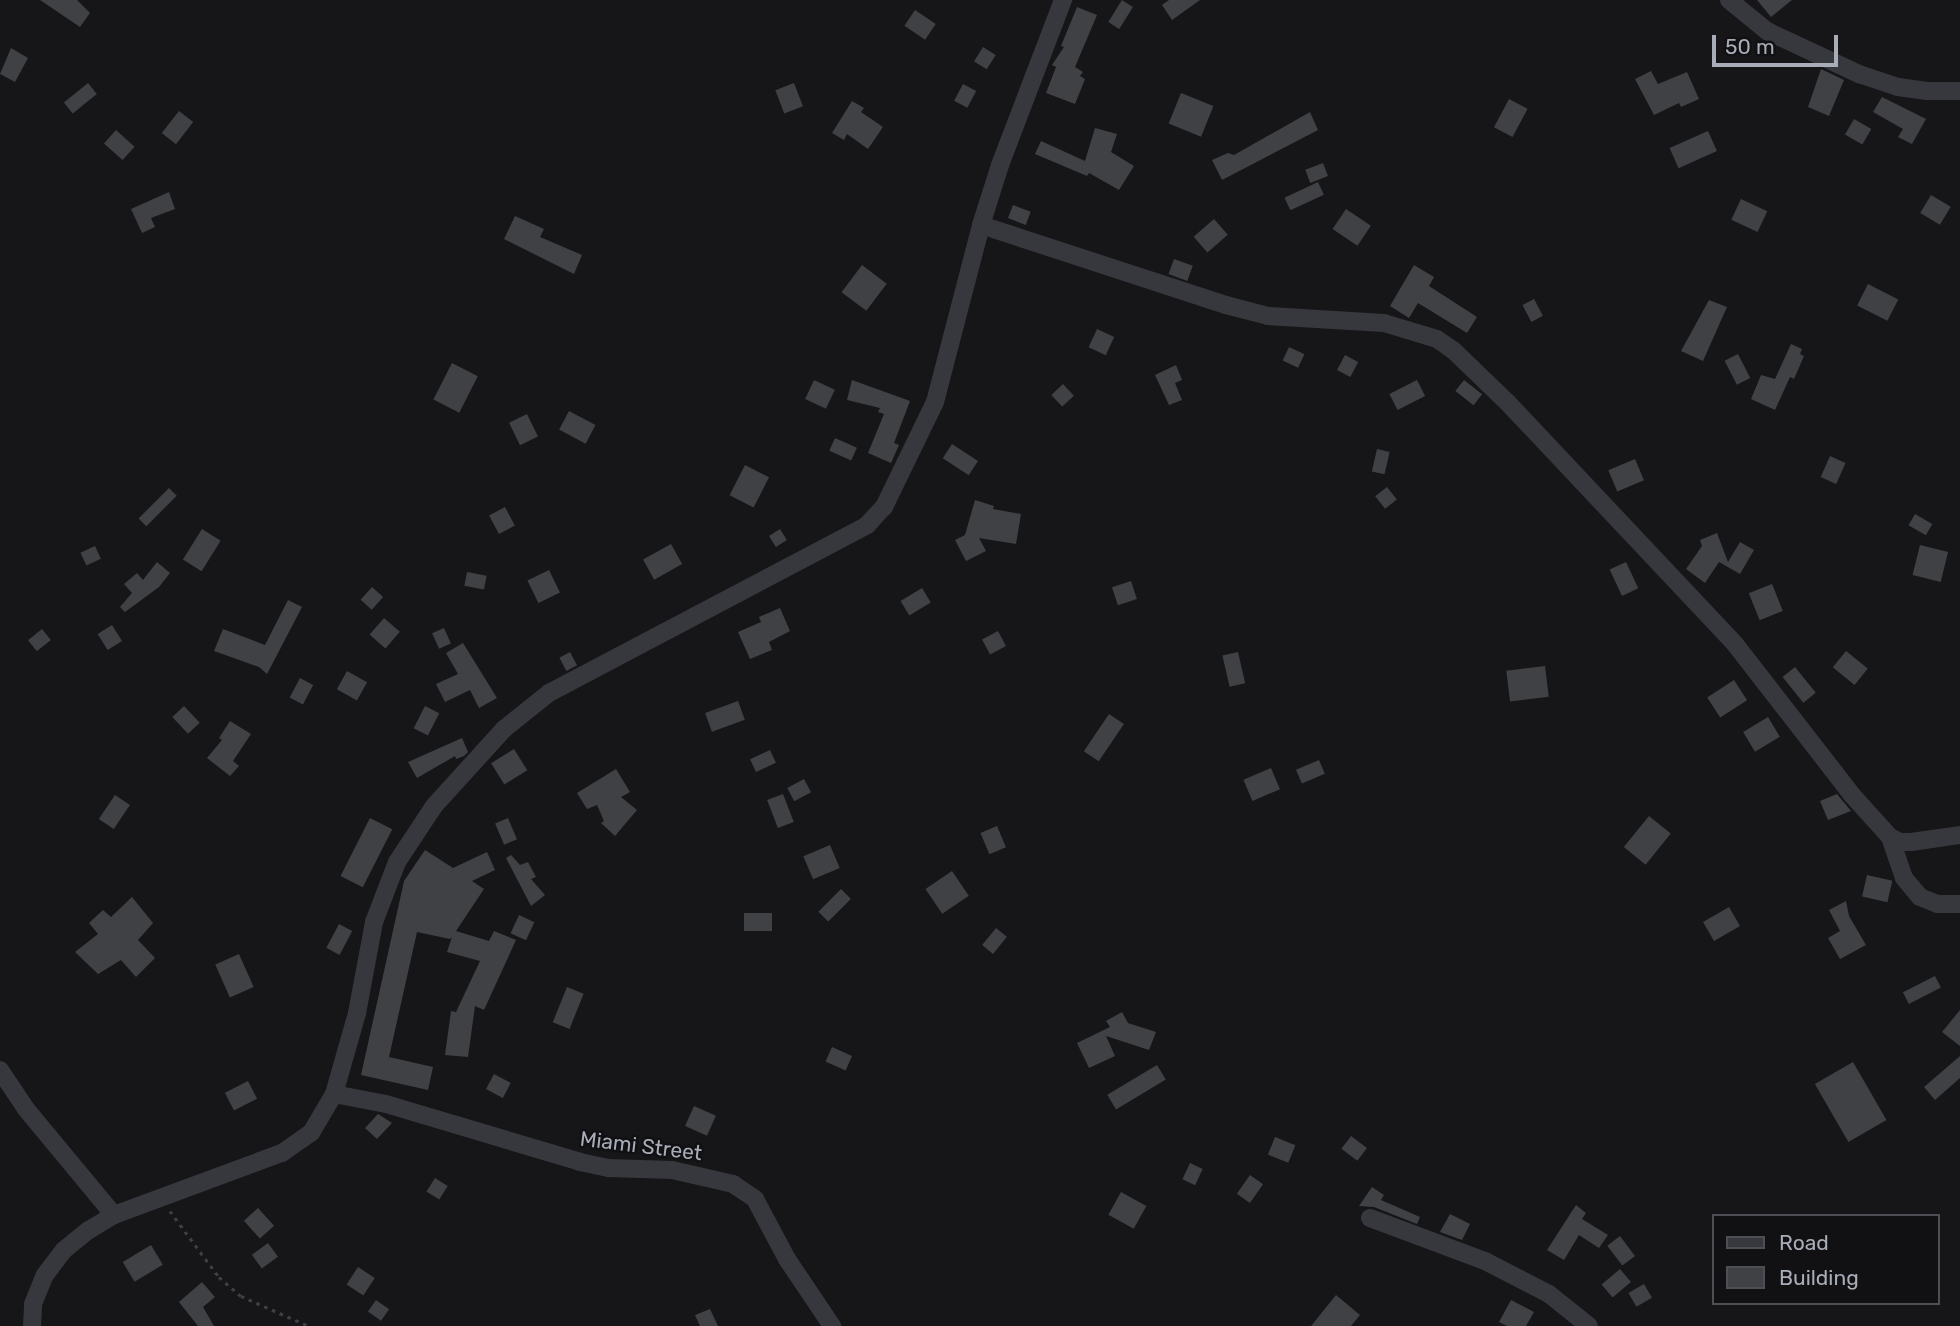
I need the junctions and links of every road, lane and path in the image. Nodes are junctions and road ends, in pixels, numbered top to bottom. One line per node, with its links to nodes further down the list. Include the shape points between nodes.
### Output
1 (1063, 0): 4 (street)
2 (1730, 0): 3 (street, via 1767,31 1859,74 1927,92)
3 (1960, 91)
4 (981, 225): 6 (street, via 1268,316 1384,323 1437,338 1526,422 1735,644 1852,795); 9 (street, via 935,402 908,463 876,517 550,693 504,729 434,806 397,862 374,922 357,1013)
5 (1960, 835): 6 (street, via 1911,842)
6 (1891, 837): 7 (street, via 1904,878 1920,897 1937,904)
7 (1960, 904)
8 (0, 1070): 11 (street, via 26,1109)
9 (334, 1094): 10 (street, via 322,1118 299,1144); 15 (street, Miami Street, via 386,1104 554,1156 608,1168 672,1170 733,1184 755,1199 787,1259)
10 (161, 1197): 11 (street); 14 (path, via 226,1283 258,1305)
11 (114, 1215): 13 (street, via 64,1250 37,1294)
12 (1370, 1218): 16 (street, via 1485,1261 1549,1294)
13 (32, 1326)
14 (309, 1326)
15 (832, 1326)
16 (1589, 1326)

